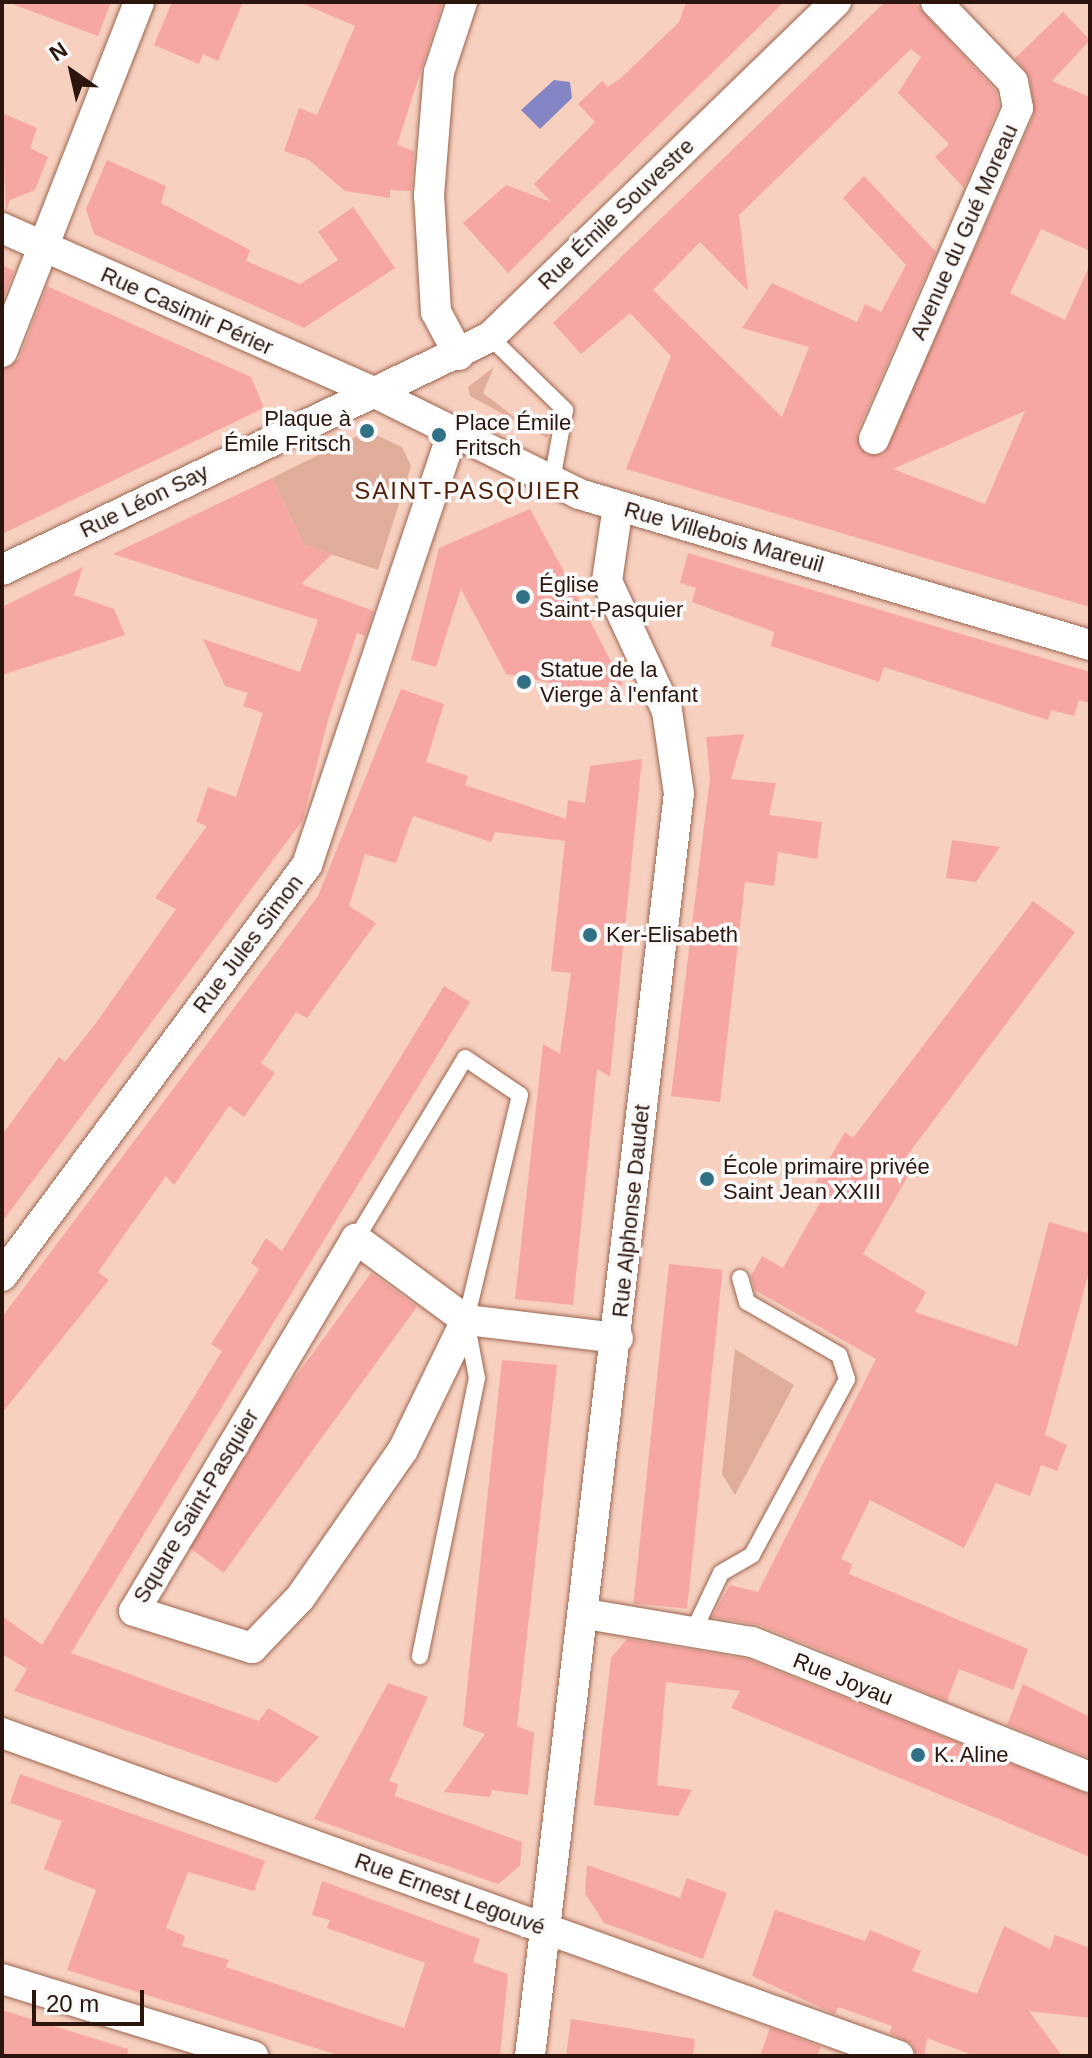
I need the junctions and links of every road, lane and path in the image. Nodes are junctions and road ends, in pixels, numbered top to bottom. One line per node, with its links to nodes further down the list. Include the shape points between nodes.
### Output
1 (139, 2): 6 (street)
2 (462, 2): 9 (street, via 439,72 429,195 436,312)
3 (836, 2): 7 (street, Rue Émile Souvestre)
4 (936, 2): 12 (street, Avenue du Gué Moreau, via 1013,82 1018,108)
5 (2, 228): 6 (street, Rue Casimir Périer)
6 (43, 246): 8 (street); 10 (street, Rue Casimir Périer)
7 (490, 337): 9 (street, Rue Émile Souvestre); 13 (lane, via 565,410)
8 (2, 352)
9 (459, 355): 10 (street, Rue Émile Souvestre)
10 (373, 392): 11 (street, Rue Villebois Mareuil); 15 (street, Rue Léon Say)
11 (453, 431): 13 (street, Rue Villebois Mareuil); 18 (street, Rue Jules Simon, via 307,865)
12 (874, 439)
13 (552, 480): 14 (street, Rue Villebois Mareuil)
14 (618, 506): 16 (street, Rue Villebois Mareuil); 21 (street, Rue Alphonse Daudet, via 607,581 667,711 679,794)
15 (2, 570)
16 (1090, 645)
17 (356, 1239): 20 (street); 20 (lane, via 465,1058 520,1095); 20 (street, Square Saint-Pasquier, via 134,1611 252,1648 300,1598 403,1450)
18 (2, 1276)
19 (740, 1278): 23 (lane, via 747,1302 839,1355 847,1379 752,1555 721,1573)
20 (466, 1320): 21 (street); 24 (lane, via 477,1378)
21 (618, 1338): 22 (street, Rue Alphonse Daudet)
22 (586, 1614): 23 (street, Rue Joyau); 27 (street, Rue Alphonse Daudet)
23 (693, 1632): 26 (street, Rue Joyau, via 752,1642)
24 (420, 1656)
25 (2, 1733): 27 (street, Rue Ernest Legouvé)
26 (1090, 1777)
27 (548, 1930): 30 (street, Rue Alphonse Daudet); 31 (street, Rue Ernest Legouvé)
28 (2, 1979): 29 (street)
29 (253, 2056)
30 (530, 2056)
31 (899, 2056)

